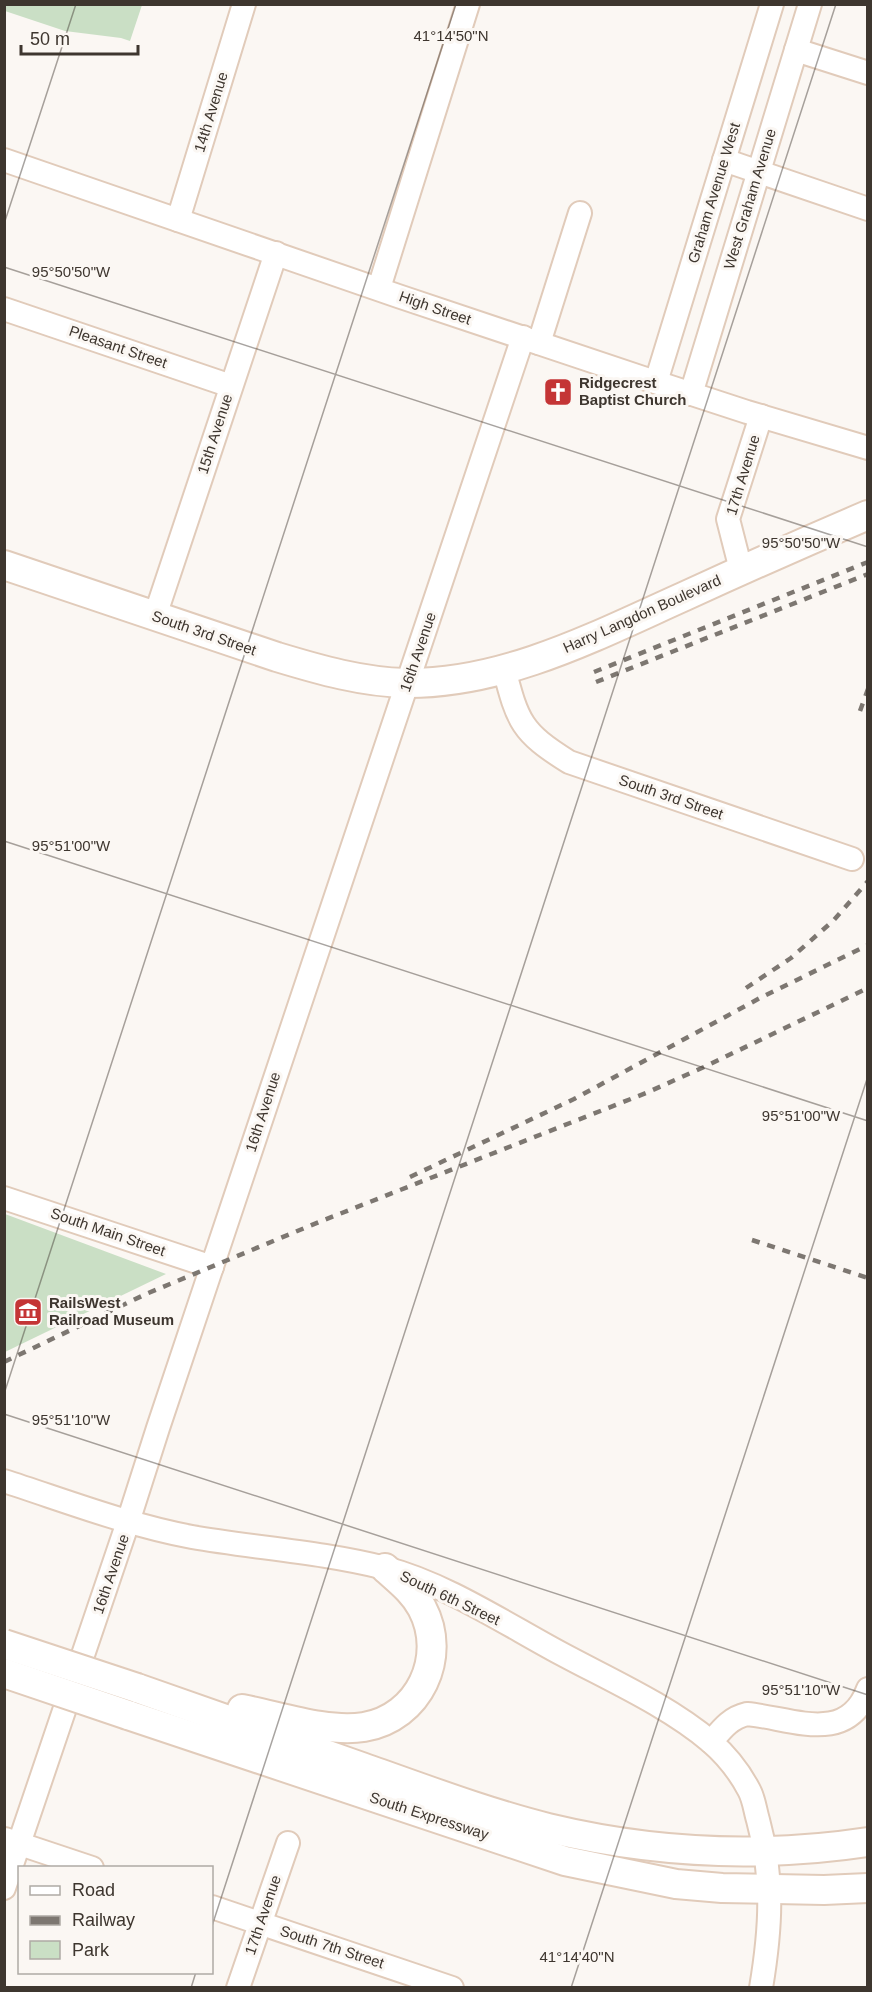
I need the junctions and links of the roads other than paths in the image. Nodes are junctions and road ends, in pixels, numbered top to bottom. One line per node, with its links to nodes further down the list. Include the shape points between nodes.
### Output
1 (244, 4): 12 (street, 14th Avenue)
2 (468, 4): 14 (street)
3 (772, 4): 8 (street, Graham Avenue West)
4 (810, 4): 5 (street, West Graham Avenue)
5 (796, 50): 6 (street); 9 (street, West Graham Avenue)
6 (867, 73)
7 (4, 160): 12 (street, High Street)
8 (724, 160): 9 (street); 17 (street, Graham Avenue West)
9 (758, 172): 10 (street); 19 (street, West Graham Avenue)
10 (867, 209)
11 (580, 213): 16 (street, 16th Avenue)
12 (178, 220): 13 (street, High Street)
13 (276, 253): 14 (street, High Street); 18 (street, 15th Avenue)
14 (379, 288): 16 (street, High Street)
15 (4, 309): 18 (street, Pleasant Street)
16 (531, 340): 17 (street, High Street); 27 (street, 16th Avenue)
17 (656, 382): 19 (street, High Street)
18 (231, 386): 25 (street, 15th Avenue)
19 (691, 393): 20 (street, High Street)
20 (761, 416): 21 (street, High Street); 24 (street, 17th Avenue, via 728,519)
21 (867, 448)
22 (867, 515): 24 (main road, Harry Langdon Boulevard)
23 (4, 565): 25 (main road, South 3rd Street)
24 (741, 570): 26 (main road, Harry Langdon Boulevard, via 592,638)
25 (155, 616): 27 (main road, South 3rd Street, via 321,670 365,680)
26 (504, 669): 27 (main road, Harry Langdon Boulevard); 28 (street, South 3rd Street, via 513,703 527,731 542,746 569,762)
27 (407, 683): 30 (street, 16th Avenue)
28 (852, 859)
29 (4, 1198): 30 (street, South Main Street)
30 (212, 1267): 32 (street, 16th Avenue)
31 (4, 1480): 32 (street, South 6th Street)
32 (128, 1522): 33 (street, South 6th Street); 39 (street, 16th Avenue)
33 (384, 1568): 36 (main road, via 409,1589 422,1608 432,1647 429,1672 422,1688 407,1705 381,1723 335,1727); 38 (street, South 6th Street, via 470,1604 667,1711)
34 (4, 1644): 36 (main road, South Expressway, bridge)
35 (4, 1673): 46 (main road, South Expressway, bridge, via 565,1861 676,1884)
36 (137, 1688): 42 (main road, South Expressway, via 442,1795 549,1828 652,1846)
37 (867, 1689): 38 (street, via 856,1711 832,1724 814,1726 747,1714 729,1721)
38 (711, 1742): 42 (street, South 6th Street, via 750,1792)
39 (12, 1841): 43 (street); 44 (street, 16th Avenue)
40 (867, 1842): 42 (main road, South Expressway)
41 (288, 1844): 48 (street, 17th Avenue)
42 (765, 1852): 46 (street, South 6th Street)
43 (86, 1866)
44 (4, 1888)
45 (867, 1888): 46 (main road, South Expressway)
46 (770, 1890): 51 (street, South 6th Street, via 769,1940)
47 (213, 1907): 48 (street, South 7th Street)
48 (259, 1923): 49 (street, 17th Avenue); 50 (street, South 7th Street)
49 (238, 1988)
50 (452, 1988)
51 (761, 1988)

